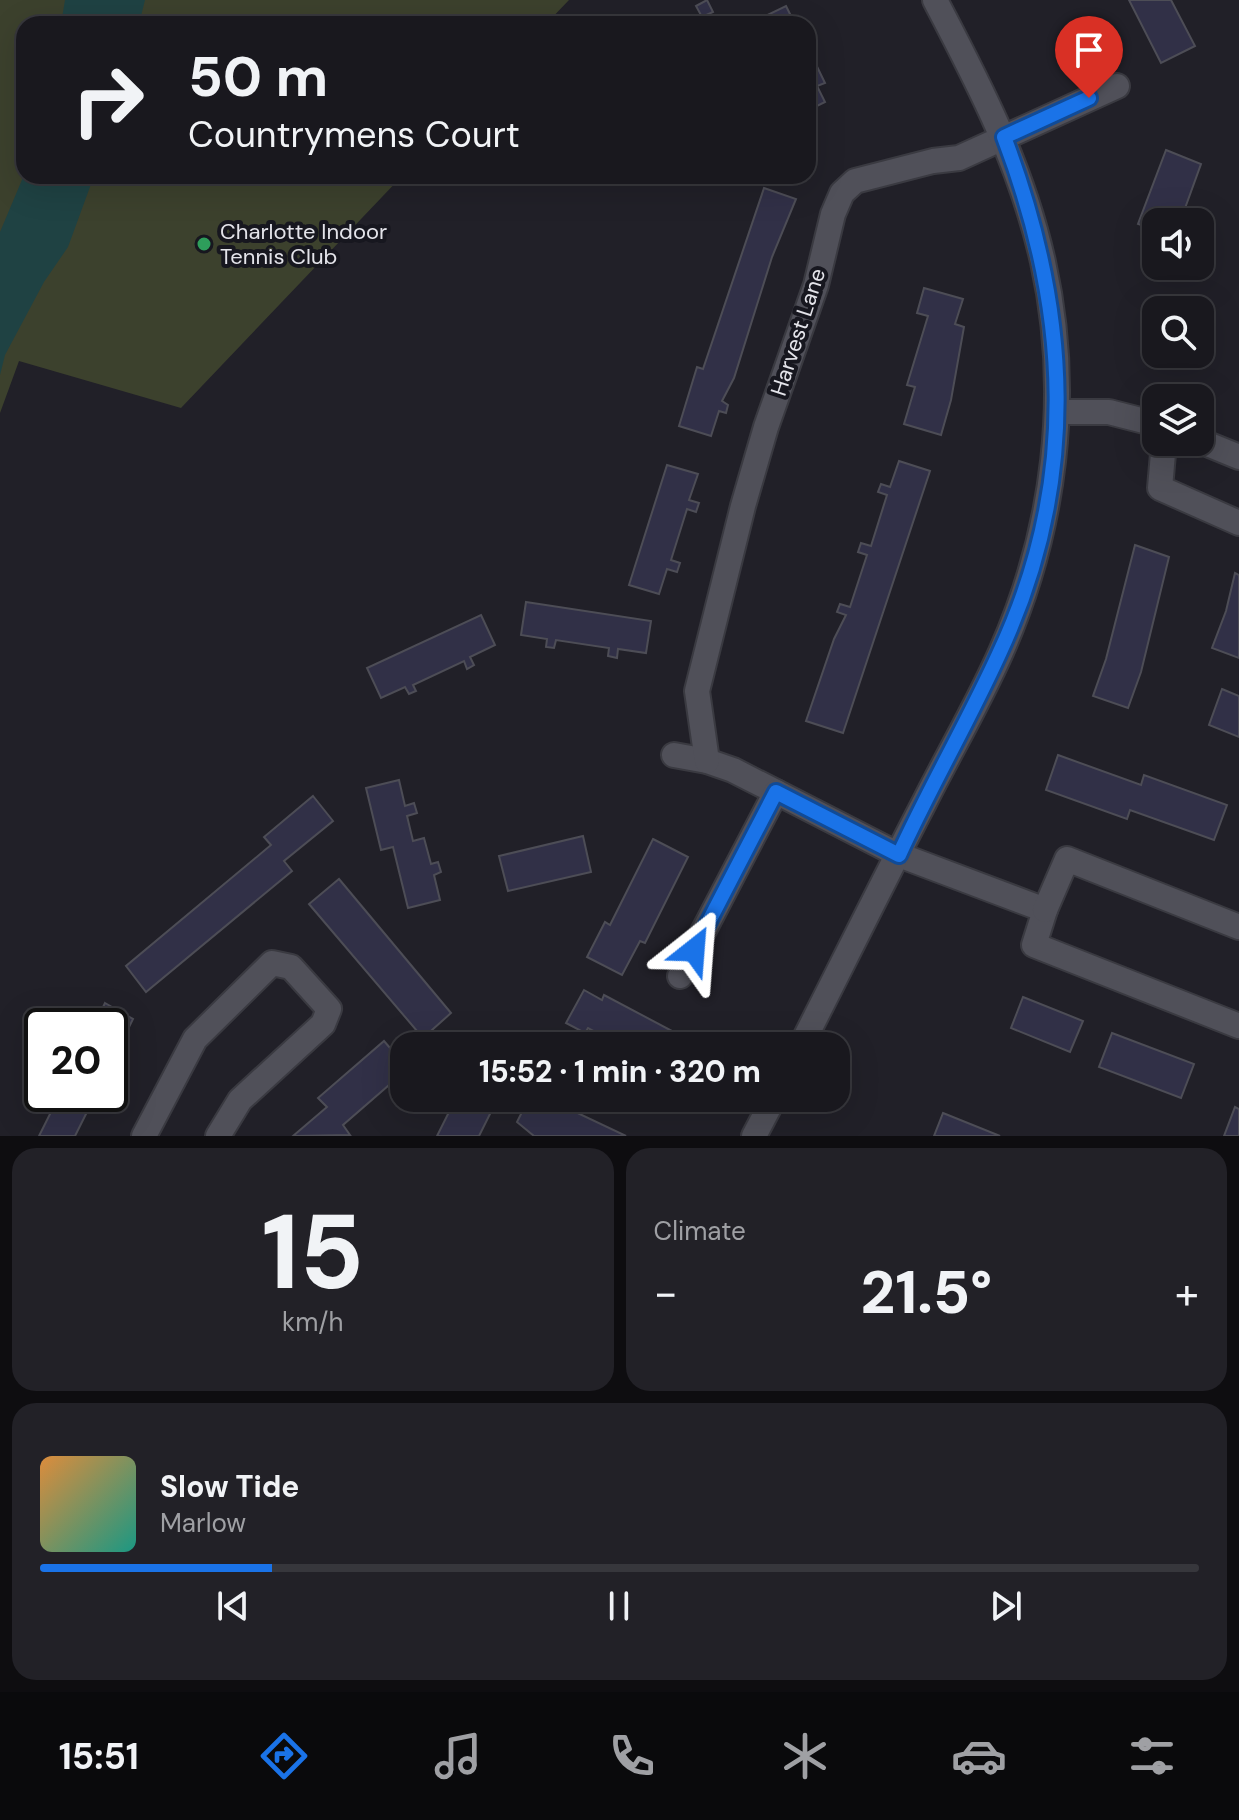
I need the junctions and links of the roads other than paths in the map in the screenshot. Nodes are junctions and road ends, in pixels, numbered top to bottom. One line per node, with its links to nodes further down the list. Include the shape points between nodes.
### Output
1 (935, 0): 3 (street)
2 (1117, 86): 3 (street, Harvest Lane)
3 (1004, 137): 4 (street, via 1043,261 1054,322); 11 (street, Harvest Lane, via 959,158 855,181 842,193 766,427 697,691)
4 (1057, 412): 5 (street, via 1109,412); 13 (street, via 1050,493 1025,590 1000,653)
5 (1142, 420)
6 (1214, 447): 8 (street)
7 (1163, 456): 9 (street, via 1160,488)
8 (1239, 457)
9 (1239, 523)
10 (674, 755): 11 (street)
11 (707, 761): 12 (street)
12 (776, 792): 13 (street); 16 (street)
13 (899, 855): 14 (street); 18 (street)
14 (1045, 910): 15 (street, via 1067,859); 17 (street, via 1034,945)
15 (1239, 927)
16 (680, 976)
17 (1239, 1026)
18 (808, 1032)
19 (767, 1112): 22 (street)
20 (144, 1136): 21 (street, via 195,1039 272,963 291,967 329,1009 323,1024 240,1100)
21 (218, 1136)
22 (754, 1136)

